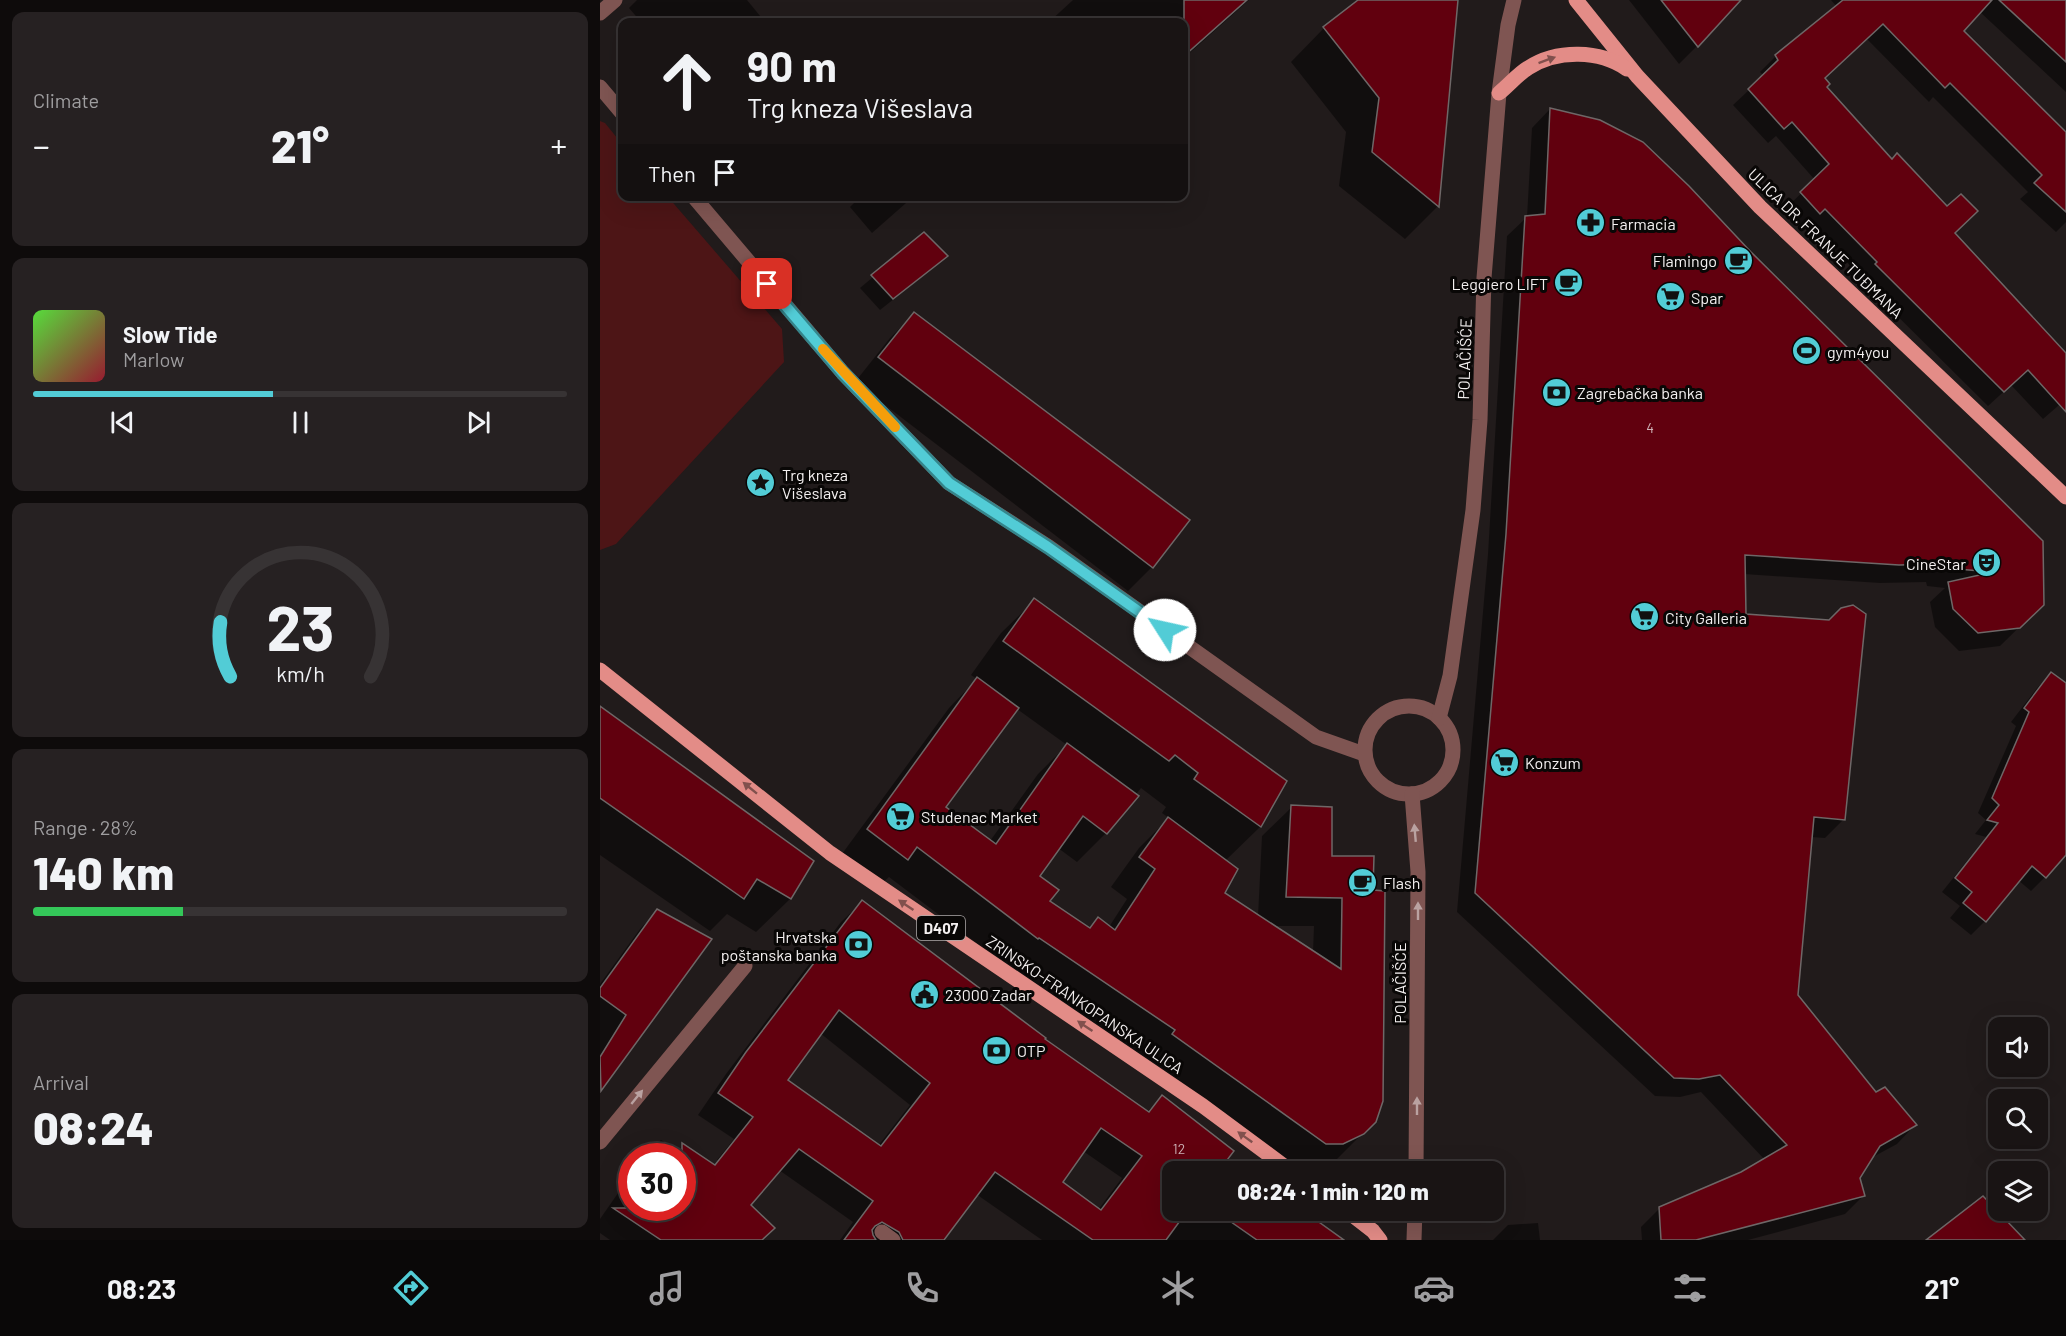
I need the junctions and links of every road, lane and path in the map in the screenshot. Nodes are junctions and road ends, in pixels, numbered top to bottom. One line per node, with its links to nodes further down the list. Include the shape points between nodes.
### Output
1 (615, 0): 4 (street)
2 (1515, 0): 7 (street, POLAČIŠĆE)
3 (1576, 0): 5 (main road, ULICA DR. FRANJE TUĐMANA)
4 (600, 13)
5 (1637, 76): 7 (main road, one-way to 5, via 1528,68 1561,55 1586,54 1614,60); 10 (main road, ULICA DR. FRANJE TUĐMANA, via 1760,207)
6 (600, 87): 8 (street)
7 (1499, 93): 12 (street, POLAČIŠĆE, via 1484,278 1473,510 1450,676)
8 (618, 108)
9 (697, 201): 13 (street, via 843,373 949,483 1048,547 1316,737)
10 (2064, 491)
11 (600, 670): 17 (main road, ZRINSKO-FRANKOPANSKA ULICA / D407, one-way to 11, via 1203,1106 830,853)
12 (1438, 718): 13 (street, via 1411,706 1389,711 1372,725); 14 (street, via 1448,729 1452,743 1448,772 1426,791)
13 (1364, 754): 14 (street, via 1375,779 1385,788)
14 (1412, 794): 18 (street, POLAČIŠĆE, one-way to 14, via 1418,872)
15 (745, 966): 16 (street, one-way to 15)
16 (600, 1142)
17 (1277, 1161)
18 (1416, 1161)
19 (1360, 1221): 21 (main road)
20 (1415, 1221): 22 (street)
21 (1380, 1240)
22 (1414, 1240)

